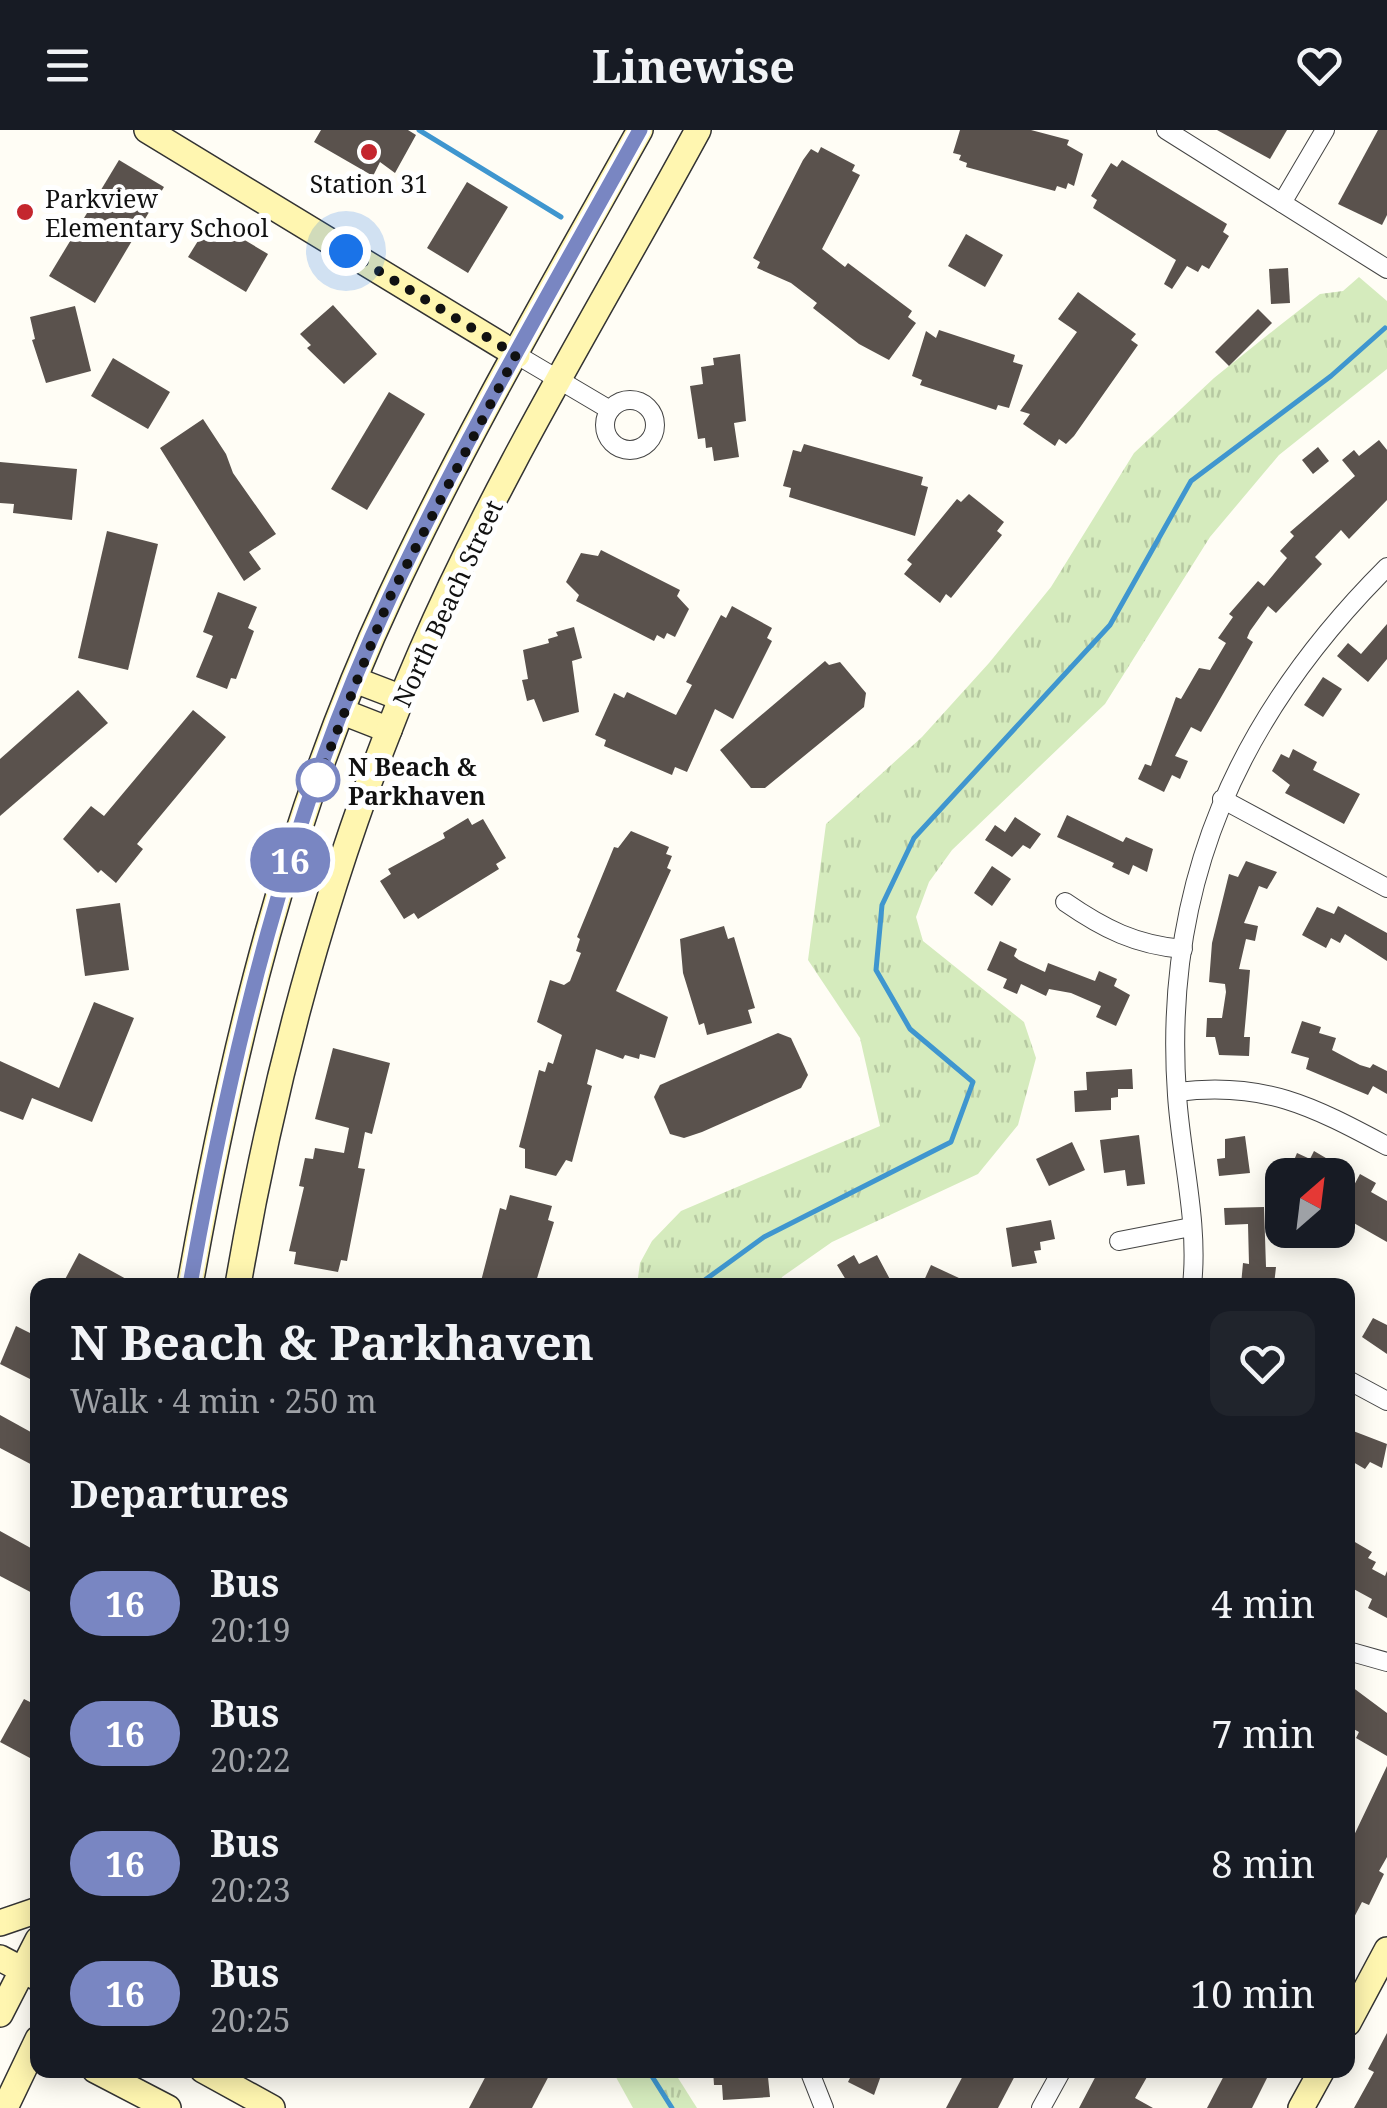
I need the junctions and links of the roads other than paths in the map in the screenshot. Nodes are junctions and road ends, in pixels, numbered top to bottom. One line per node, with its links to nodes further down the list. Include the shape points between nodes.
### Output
1 (147, 130): 8 (main road)
2 (640, 130): 8 (main road, North Beach Street)
3 (698, 130): 9 (main road, North Beach Street)
4 (1166, 130): 6 (street)
5 (1325, 130): 6 (street)
6 (1282, 203): 7 (street)
7 (1387, 269)
8 (516, 355): 9 (street); 12 (main road, North Beach Street, via 415,546)
9 (561, 380): 10 (street); 13 (main road, North Beach Street, via 471,545)
10 (610, 410)
11 (1387, 567): 16 (street, via 1259,727)
12 (356, 680): 13 (main road); 14 (main road, North Beach Street)
13 (402, 698): 15 (main road, North Beach Street)
14 (343, 712): 15 (main road); 24 (main road, North Beach Street, via 256,970 219,1121)
15 (390, 730): 25 (main road, North Beach Street, via 305,969)
16 (1222, 798): 17 (street); 19 (street, via 1192,892)
17 (1387, 888)
18 (1065, 902): 19 (street, via 1108,932)
19 (1183, 950): 20 (street)
20 (1176, 1092): 21 (street, via 1219,1086 1274,1093); 22 (street)
21 (1387, 1146)
22 (1191, 1227): 23 (street); 26 (street)
23 (1119, 1242)
24 (191, 1278)
25 (239, 1278)
26 (1192, 1278)
27 (1355, 1384): 28 (street)
28 (1387, 1401)
29 (1355, 1653): 30 (street)
30 (1387, 1662)
31 (30, 1913): 32 (main road)
32 (0, 1923)
33 (1387, 1950): 35 (main road)
34 (20, 1968): 36 (main road)
35 (1355, 2009)
36 (0, 2018): 37 (main road)
37 (30, 2036)
38 (30, 2055): 44 (main road)
39 (110, 2078): 45 (main road)
40 (218, 2078): 46 (main road)
41 (812, 2078): 47 (street)
42 (1058, 2078): 48 (street)
43 (1318, 2078): 49 (main road)
44 (5, 2108)
45 (168, 2108)
46 (272, 2108)
47 (824, 2108)
48 (1041, 2108)
49 (1301, 2108)

